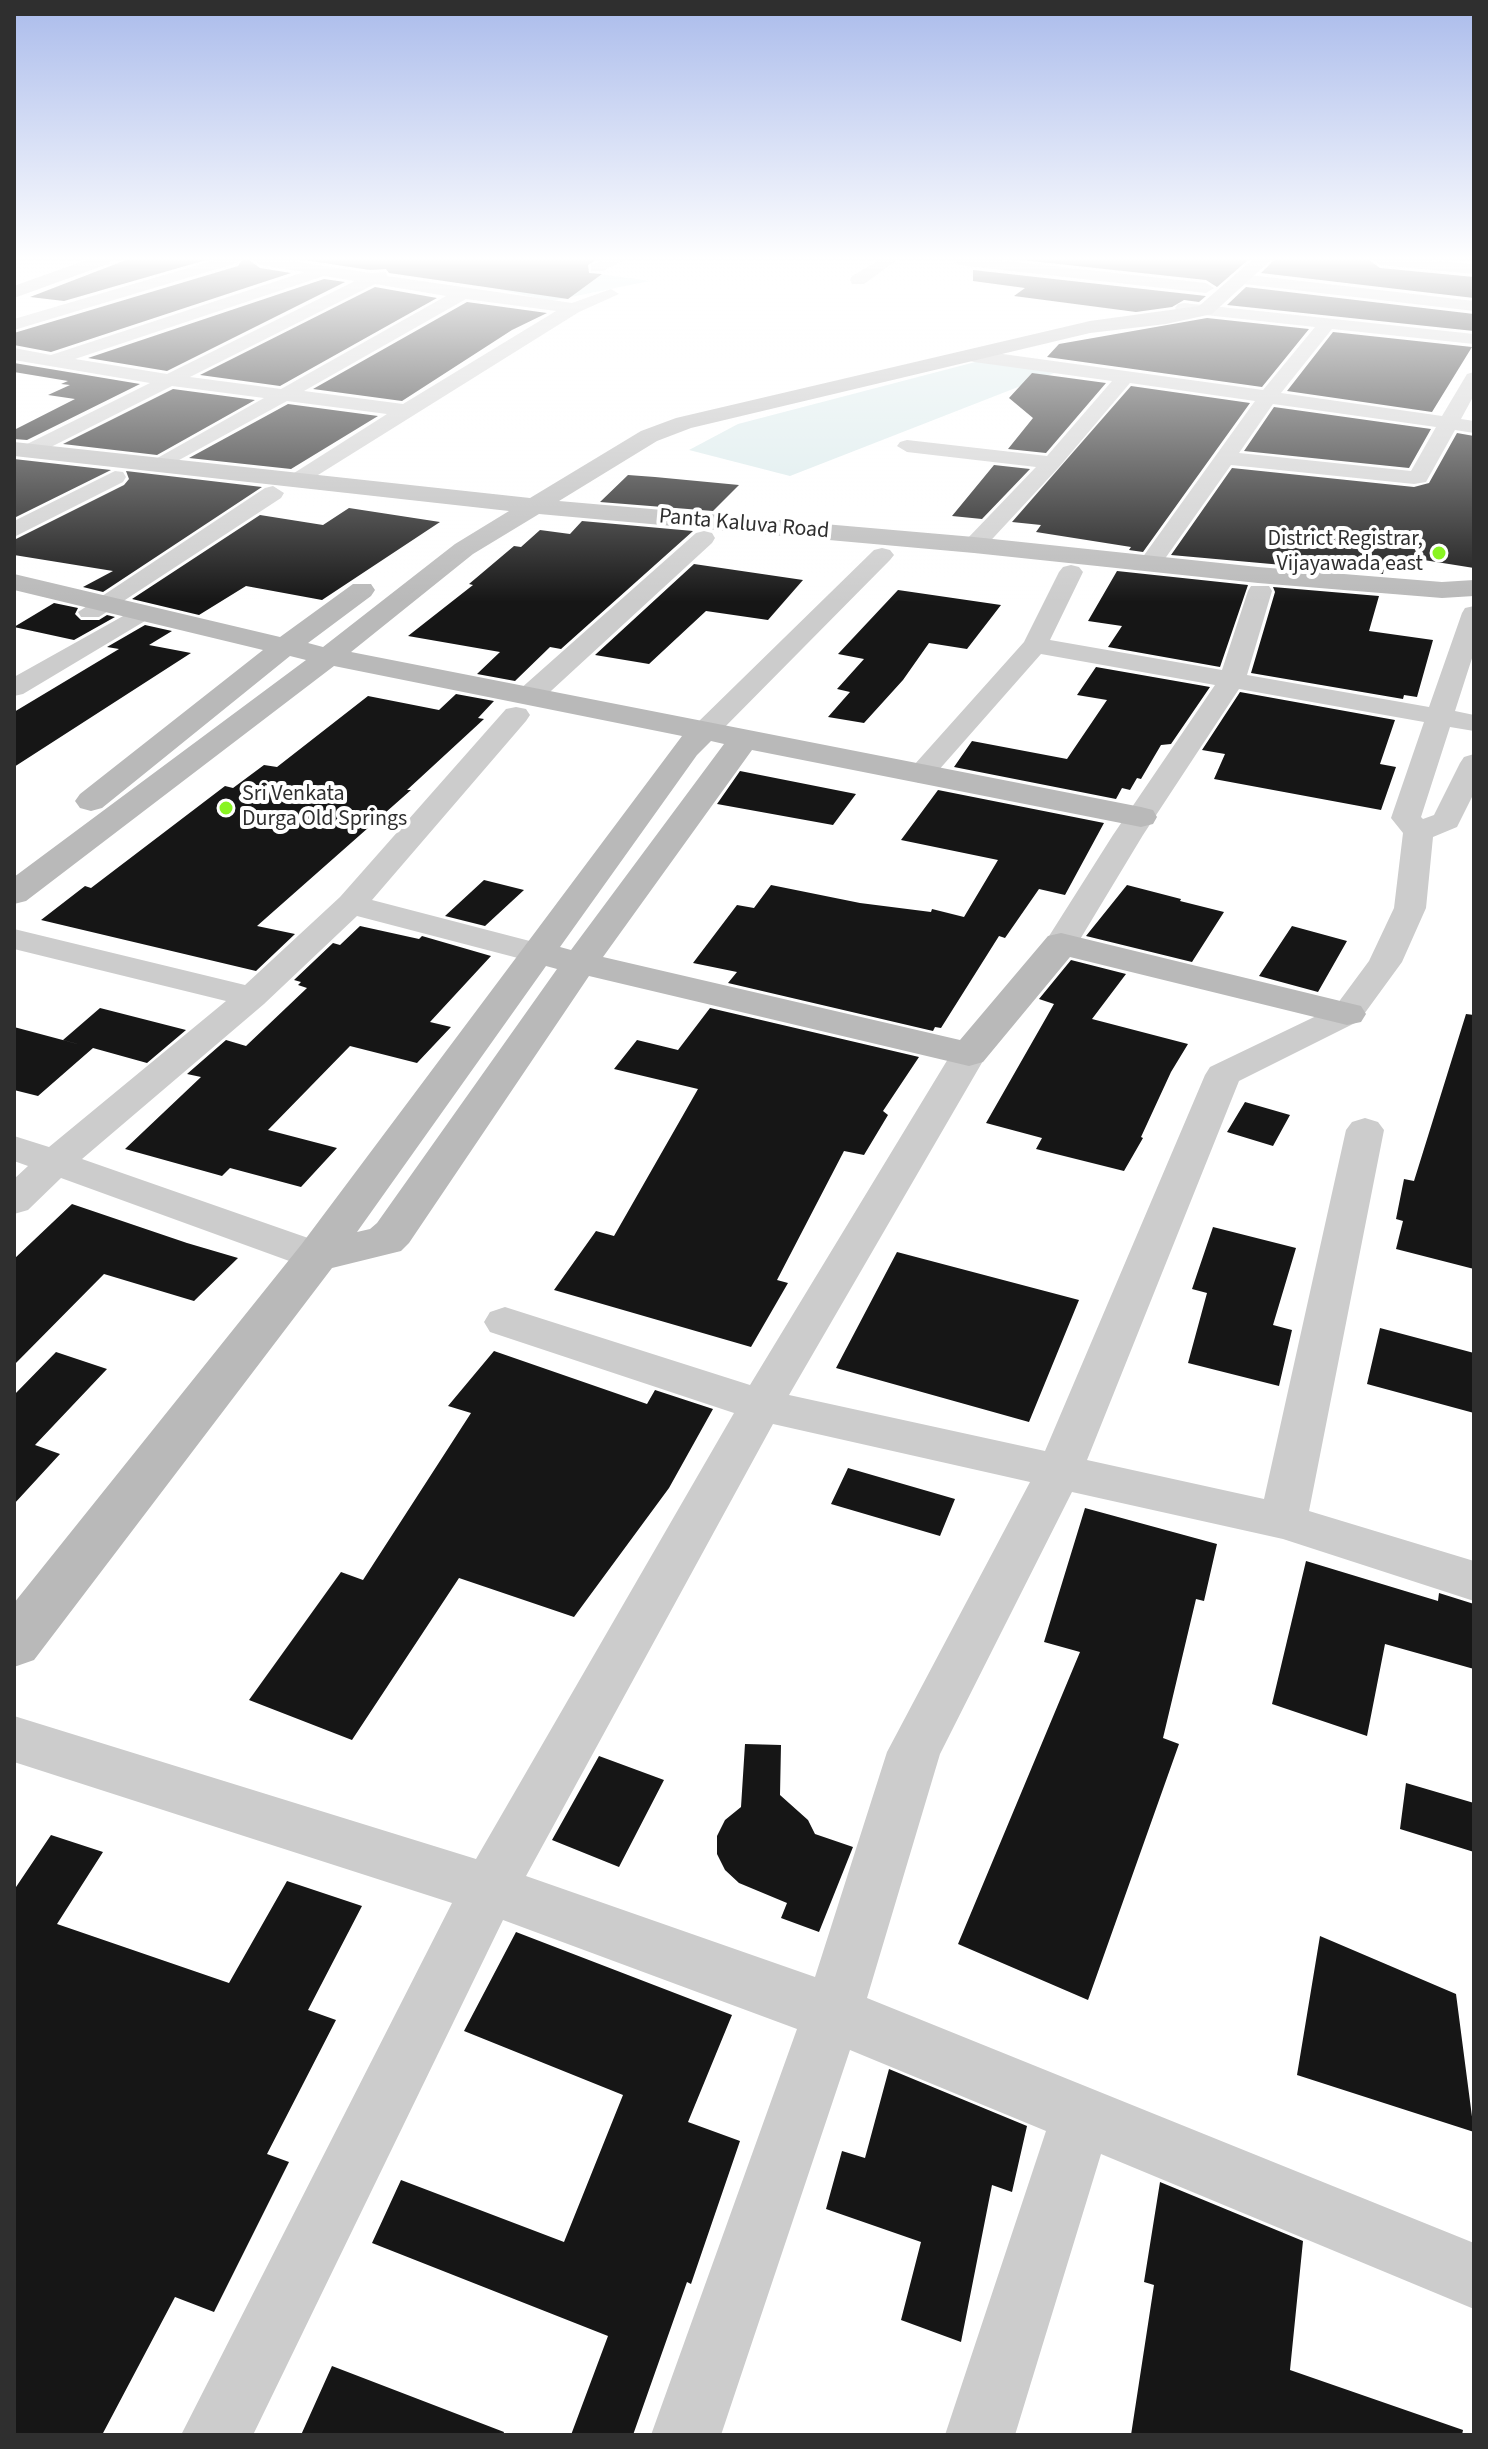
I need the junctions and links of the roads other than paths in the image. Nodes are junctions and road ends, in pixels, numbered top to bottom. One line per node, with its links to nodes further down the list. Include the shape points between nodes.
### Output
1 (131, 374): 11 (street)
2 (178, 374): 11 (street)
3 (324, 374): 12 (street)
4 (463, 374): 14 (street)
5 (862, 374): 22 (street, via 637,428)
6 (897, 374): 25 (street, via 664,430)
7 (1105, 374): 9 (street)
8 (1286, 374): 13 (street)
9 (1125, 377): 13 (street); 20 (street)
10 (1474, 378): 15 (street)
11 (167, 380): 12 (street); 18 (street)
12 (286, 396): 14 (street); 21 (street)
13 (1268, 397): 15 (street); 19 (street)
14 (404, 410): 24 (street)
15 (1449, 423): 16 (street); 19 (street, via 1418,477 1410,479)
16 (1474, 427)
17 (907, 446): 20 (street)
18 (19, 454): 21 (street, Panta Kaluva Road); 23 (street, Panta Kaluva Road)
19 (1225, 458): 30 (street)
20 (1052, 463): 28 (street)
21 (159, 465): 24 (street, Panta Kaluva Road)
22 (555, 468)
23 (115, 477): 24 (street, Panta Kaluva Road); 26 (street)
24 (284, 486): 25 (street, Panta Kaluva Road); 25 (street, Panta Kaluva Road, via 453,524); 37 (street)
25 (515, 503): 27 (street, Panta Kaluva Road); 28 (street, Panta Kaluva Road); 42 (street)
26 (14, 530)
27 (704, 538): 29 (street, Panta Kaluva Road); 45 (street)
28 (974, 545): 30 (street, Panta Kaluva Road)
29 (882, 555): 31 (street, Panta Kaluva Road); 48 (street)
30 (1149, 565): 36 (street, Panta Kaluva Road)
31 (1071, 572): 34 (street, Panta Kaluva Road); 40 (street)
32 (383, 574): 41 (street)
33 (14, 582): 37 (street)
34 (1260, 591): 36 (street, Panta Kaluva Road); 43 (street)
35 (14, 594): 37 (street)
36 (1469, 597)
37 (96, 608): 39 (street)
38 (1474, 613): 46 (street)
39 (134, 617): 41 (street); 44 (street)
40 (1035, 645): 43 (street); 50 (street)
41 (278, 652): 42 (street); 53 (street)
42 (317, 662): 45 (street); 54 (street)
43 (1232, 679): 46 (street); 51 (street)
44 (14, 688)
45 (522, 706): 48 (street); 55 (street)
46 (1437, 716): 47 (street); 52 (street, via 1406,818)
47 (1474, 723)
48 (716, 744): 50 (street); 51 (street); 58 (street); 59 (street)
49 (1474, 763): 52 (street, via 1446,821)
50 (920, 774): 51 (street)
51 (1134, 826): 57 (street)
52 (1418, 832): 61 (street, via 1410,908 1385,962)
53 (14, 862)
54 (14, 894)
55 (351, 904): 58 (street); 60 (street)
56 (14, 939): 60 (street)
57 (1061, 944): 61 (street); 62 (street)
58 (537, 953): 59 (street); 67 (street)
59 (580, 963): 62 (street); 67 (street, via 393,1233 385,1241)
60 (252, 997): 65 (street)
61 (1347, 1014): 70 (street, via 1223,1075)
62 (969, 1054): 69 (street)
63 (1365, 1130): 71 (street)
64 (14, 1148): 65 (street)
65 (56, 1161): 66 (street); 67 (street)
66 (14, 1201)
67 (317, 1256): 73 (street)
68 (505, 1322): 69 (street)
69 (761, 1405): 70 (street); 75 (street)
70 (1059, 1472): 71 (street); 76 (street, via 914,1752)
71 (1283, 1521): 72 (street)
72 (1474, 1581)
73 (14, 1644)
74 (14, 1739): 75 (street)
75 (489, 1889): 76 (street); 79 (street)
76 (833, 2013): 77 (street); 80 (street)
77 (1082, 2115): 78 (street); 81 (street)
78 (1474, 2276)
79 (216, 2435)
80 (686, 2435)
81 (980, 2435)

